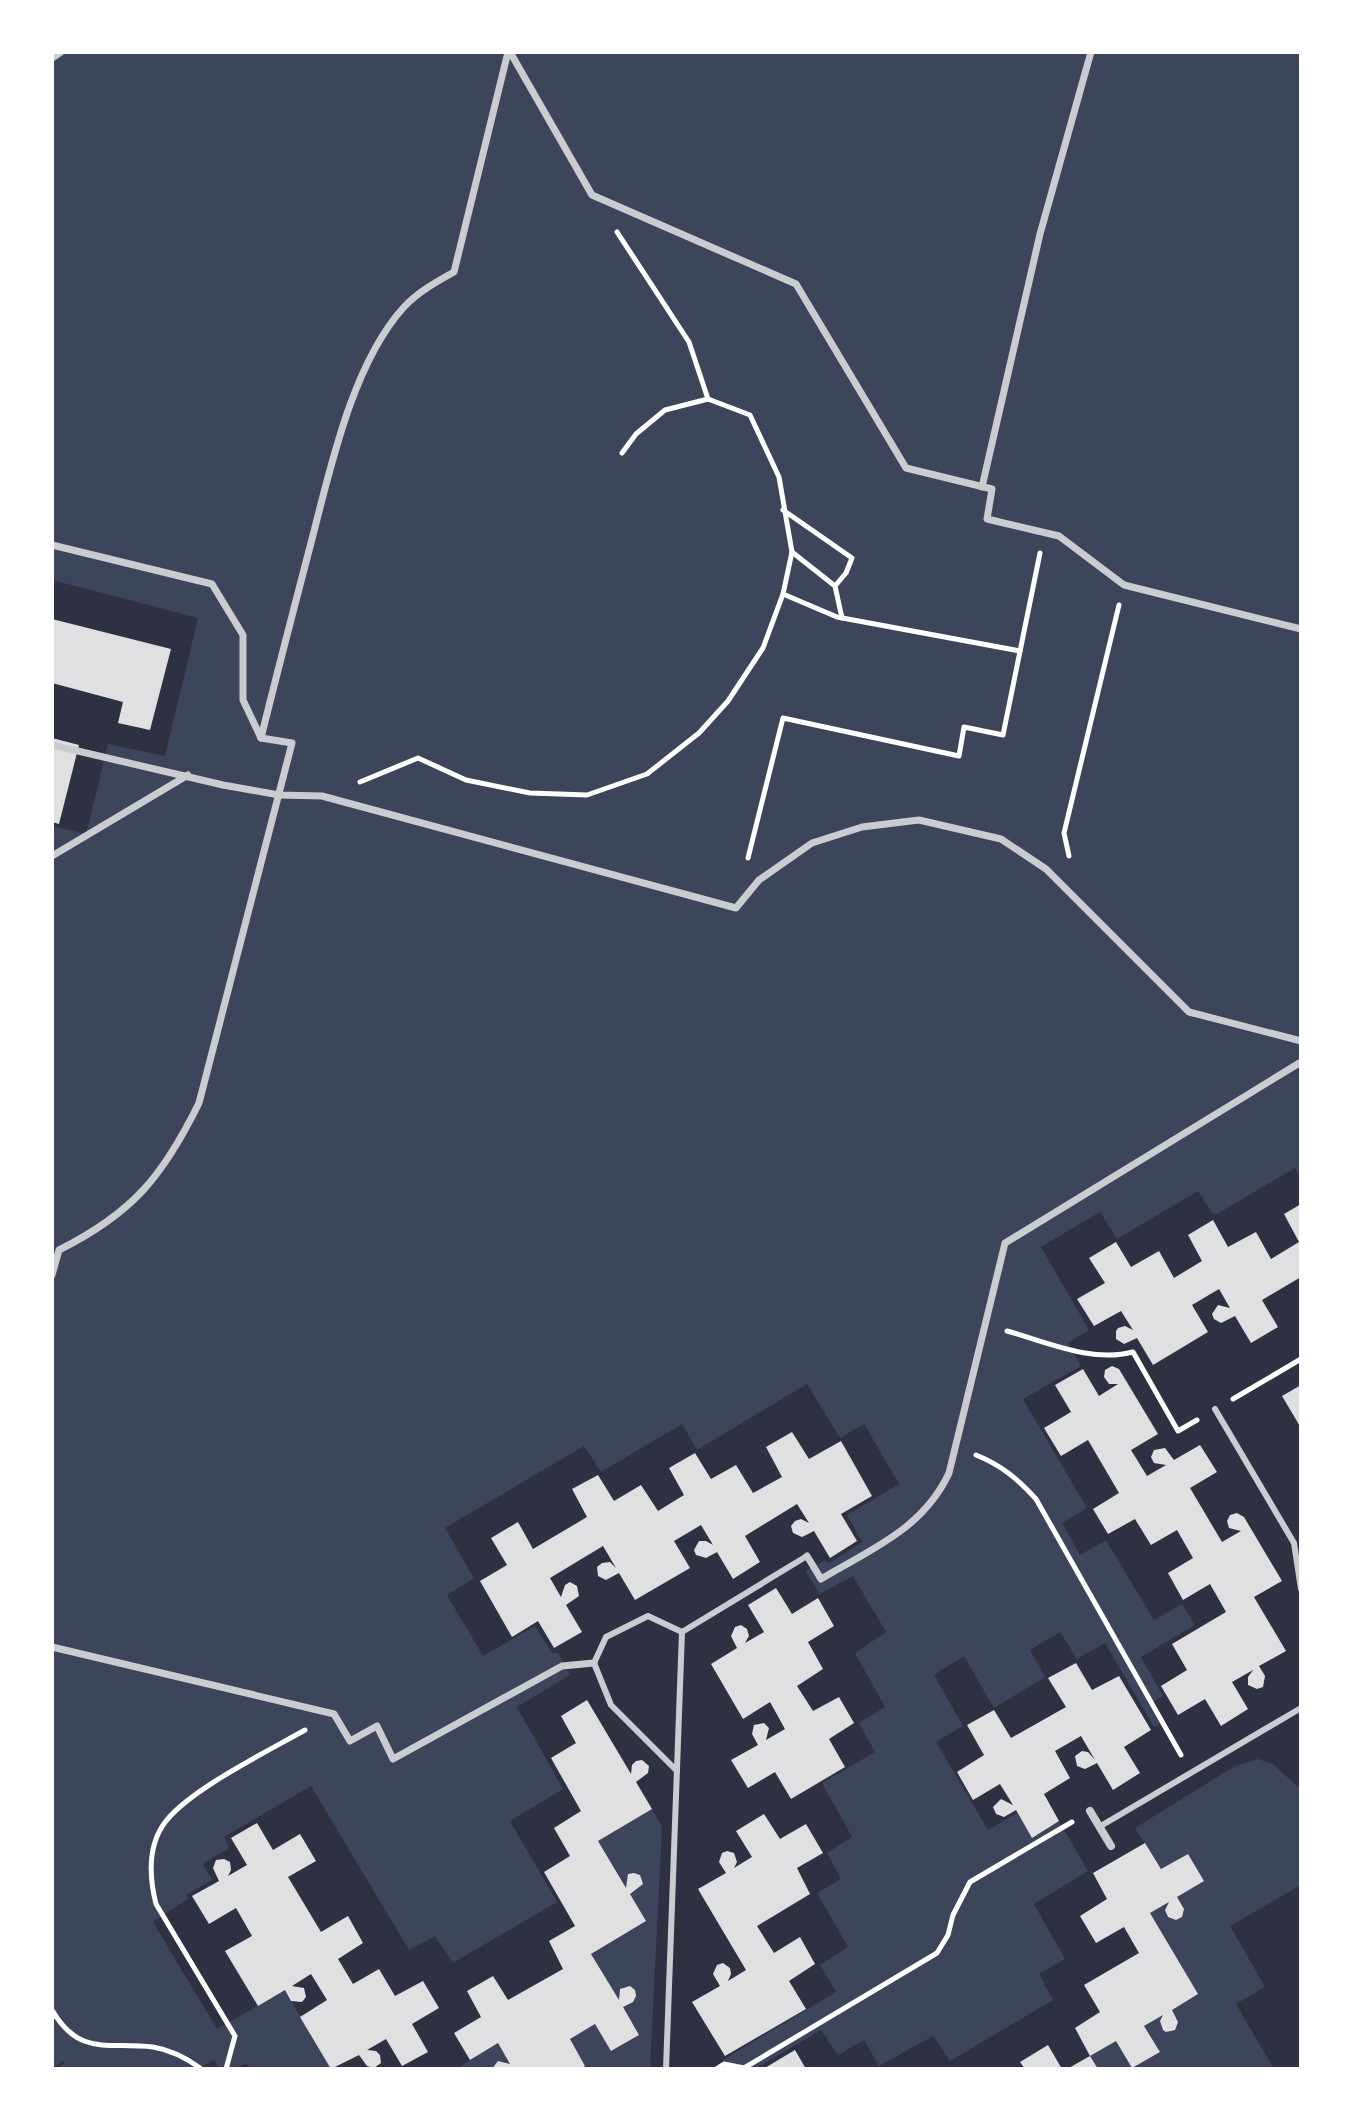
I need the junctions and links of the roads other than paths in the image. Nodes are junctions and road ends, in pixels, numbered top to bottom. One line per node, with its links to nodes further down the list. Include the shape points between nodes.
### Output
1 (61, 52): 4 (street)
2 (509, 52): 5 (street, via 592,195 796,284 906,468); 8 (street, via 454,272 429,286 397,316 368,365 343,427)
3 (1091, 52): 5 (street, via 1040,234)
4 (52, 58)
5 (982, 487): 7 (street, via 992,489 987,519 1059,536 1124,585)
6 (52, 545): 8 (street, via 212,584 243,635 243,700)
7 (1301, 629)
8 (261, 738): 11 (street, via 292,743)
9 (52, 745): 10 (street)
10 (188, 775): 11 (street); 12 (street)
11 (279, 795): 13 (street, via 322,796 736,908 759,880 812,843 862,827 919,820 1001,839 1046,869 1189,1012); 15 (street, via 199,1103 180,1142 133,1203 59,1250)
12 (52, 856)
13 (1301, 1041)
14 (1301, 1062): 17 (street, via 1005,1243 956,1448 940,1493 905,1530 821,1579)
15 (52, 1275)
16 (1215, 1409): 18 (lane, via 1294,1543)
17 (807, 1556): 19 (lane)
18 (1301, 1589)
19 (682, 1632): 21 (lane, via 648,1616 606,1637); 23 (lane)
20 (52, 1647): 21 (street, via 334,1714 350,1741 377,1726 393,1759 562,1666)
21 (594, 1663): 23 (lane, via 611,1705)
22 (1301, 1708): 25 (lane)
23 (677, 1771): 27 (lane)
24 (1090, 1811): 25 (street)
25 (1099, 1827): 26 (street)
26 (1111, 1846)
27 (666, 2069)

